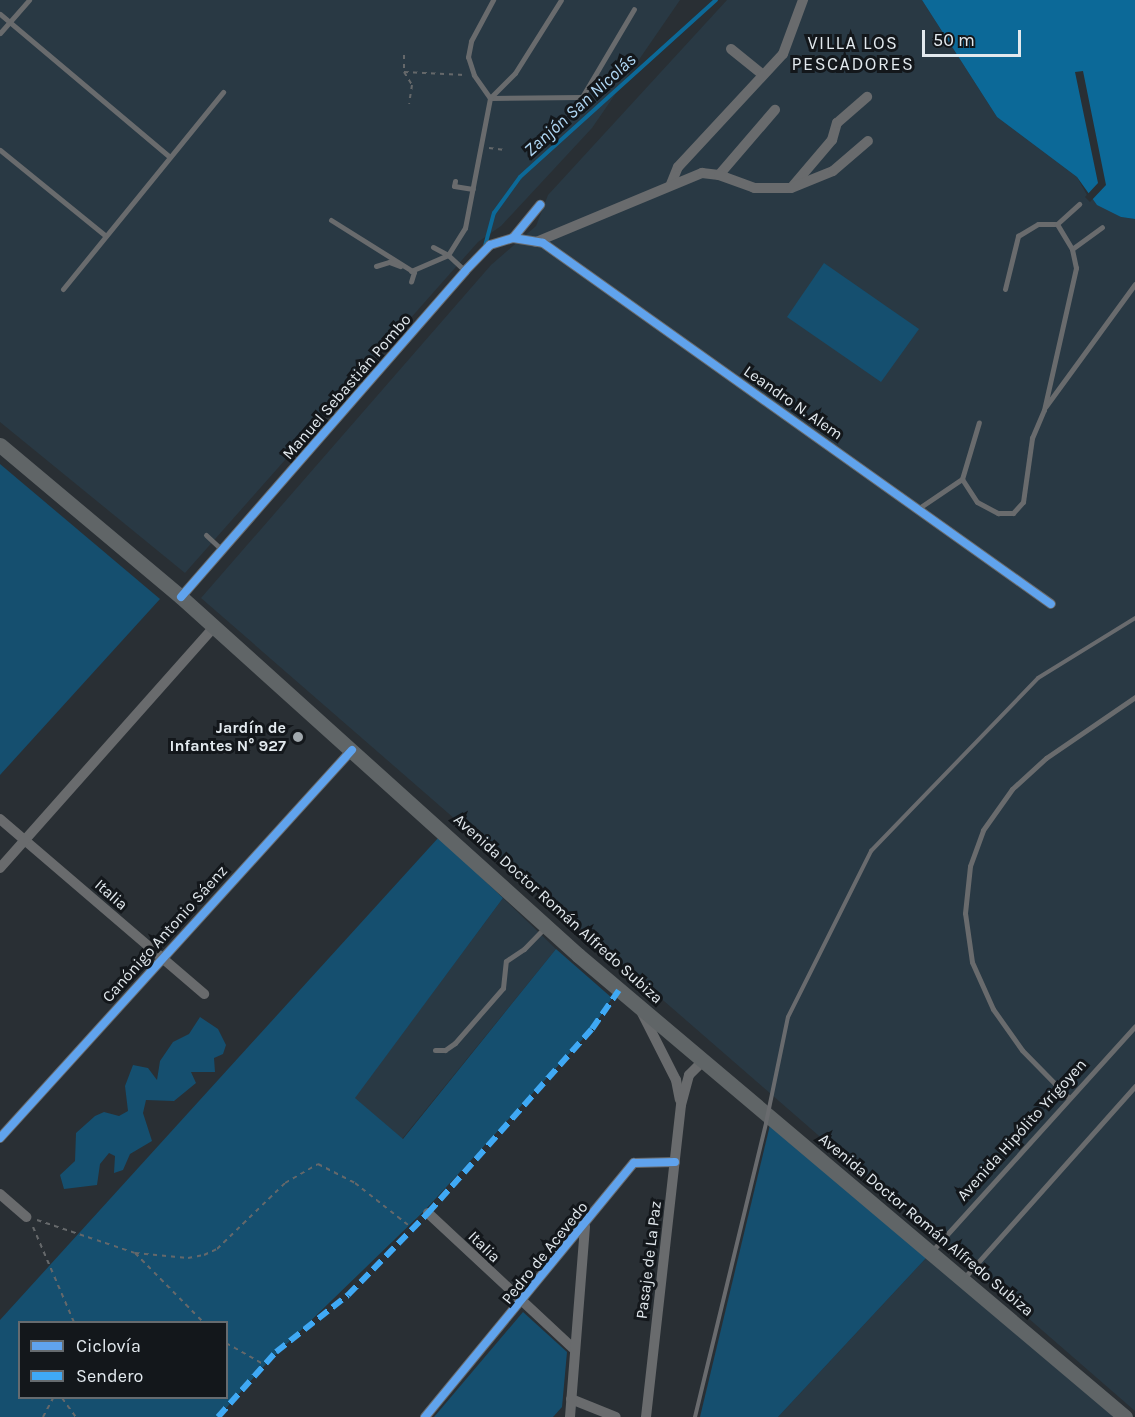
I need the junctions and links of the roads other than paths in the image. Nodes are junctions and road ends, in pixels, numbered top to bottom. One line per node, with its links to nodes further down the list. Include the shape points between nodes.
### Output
1 (29, 0): 7 (lane)
2 (493, 0): 13 (lane, via 471,40 468,57 474,75)
3 (561, 0): 13 (lane, via 515,73)
4 (803, 0): 10 (street, via 783,54)
5 (634, 9): 13 (lane, via 582,98)
6 (0, 14): 7 (lane)
7 (10, 22): 8 (lane); 17 (lane)
8 (0, 33)
9 (731, 49): 10 (street)
10 (762, 74): 20 (street, via 678,167)
11 (223, 92): 17 (lane)
12 (867, 97): 21 (street, via 837,123 832,140)
13 (490, 98): 22 (lane)
14 (776, 110): 18 (street)
15 (868, 141): 21 (street, via 833,171)
16 (0, 150): 28 (lane)
17 (170, 157): 28 (lane)
18 (719, 175): 20 (street, via 702,173); 21 (street, via 754,188)
19 (455, 181): 22 (lane, via 454,186)
20 (671, 184): 30 (street)
21 (792, 188)
22 (472, 189): 33 (lane, via 465,228)
23 (1079, 204): 26 (lane)
24 (540, 205): 29 (street, Manuel Sebastián Pombo)
25 (331, 220): 36 (lane)
26 (1057, 224): 32 (lane); 40 (lane, via 1038,224 1018,236)
27 (1102, 227): 32 (lane)
28 (106, 236): 39 (lane)
29 (513, 238): 30 (street, Leandro N. Alem); 35 (street, Manuel Sebastián Pombo, via 490,245)
30 (536, 242): 45 (street, Leandro N. Alem, via 553,250)
31 (433, 247): 33 (lane)
32 (1072, 249): 41 (lane, via 1076,268 1071,298)
33 (448, 255): 35 (lane); 36 (lane)
34 (376, 266): 36 (lane, via 389,262)
35 (465, 271): 47 (street, Manuel Sebastián Pombo)
36 (414, 272): 37 (lane)
37 (411, 282)
38 (1135, 284): 41 (lane)
39 (63, 289)
40 (1005, 289)
41 (1044, 410): 44 (lane, via 1032,438 1023,502 1013,513 998,513 977,502)
42 (979, 422): 44 (lane)
43 (0, 445): 48 (main road, Avenida Doctor Román Alfredo Subiza)
44 (962, 479): 45 (lane)
45 (919, 508): 49 (street, Leandro N. Alem)
46 (206, 535): 47 (lane)
47 (222, 550): 48 (street, Manuel Sebastián Pombo)
48 (181, 597): 50 (main road, Avenida Doctor Román Alfredo Subiza)
49 (1051, 604)
50 (213, 628): 52 (main road, Avenida Doctor Román Alfredo Subiza); 54 (street)
51 (1135, 697): 64 (lane, via 1046,758 1012,789 983,830 970,866 965,913 972,962 993,1009 1022,1050)
52 (352, 750): 56 (main road, Avenida Doctor Román Alfredo Subiza); 57 (street, Canónigo Antonio Sáenz)
53 (0, 819): 54 (street, Italia)
54 (25, 840): 55 (street); 57 (street, Italia)
55 (0, 868)
56 (545, 926): 59 (main road, Avenida Doctor Román Alfredo Subiza); 61 (lane, via 524,949 506,961 503,988 455,1043 445,1050)
57 (161, 958): 58 (street, Italia); 66 (street, Canónigo Antonio Sáenz)
58 (204, 994)
59 (638, 1005): 62 (main road, Avenida Doctor Román Alfredo Subiza); 65 (street, Pasaje de La Paz, via 676,1080)
60 (1135, 1026): 64 (lane, Avenida Hipólito Yrigoyen)
61 (435, 1050)
62 (703, 1060): 65 (street, Pasaje de La Paz, via 689,1075); 72 (main road, Avenida Doctor Román Alfredo Subiza)
63 (1135, 1086): 73 (lane)
64 (1069, 1098): 72 (lane, Avenida Hipólito Yrigoyen)
65 (681, 1106): 67 (street, Pasaje de La Paz)
66 (0, 1138)
67 (675, 1162): 71 (street, Pedro de Acevedo, via 634,1163); 80 (street, Pasaje de La Paz)
68 (0, 1194): 70 (street)
69 (428, 1213): 74 (street, Italia)
70 (26, 1217)
71 (585, 1227): 74 (street, Pedro de Acevedo); 75 (street)
72 (931, 1252): 73 (main road, Avenida Doctor Román Alfredo Subiza)
73 (963, 1280): 81 (main road, Avenida Doctor Román Alfredo Subiza)
74 (521, 1303): 75 (street, Italia); 77 (street, Pedro de Acevedo)
75 (574, 1349): 76 (street)
76 (571, 1399): 78 (street); 79 (street)
77 (425, 1417)
78 (570, 1417)
79 (616, 1417)
80 (646, 1417)
81 (1125, 1417)

